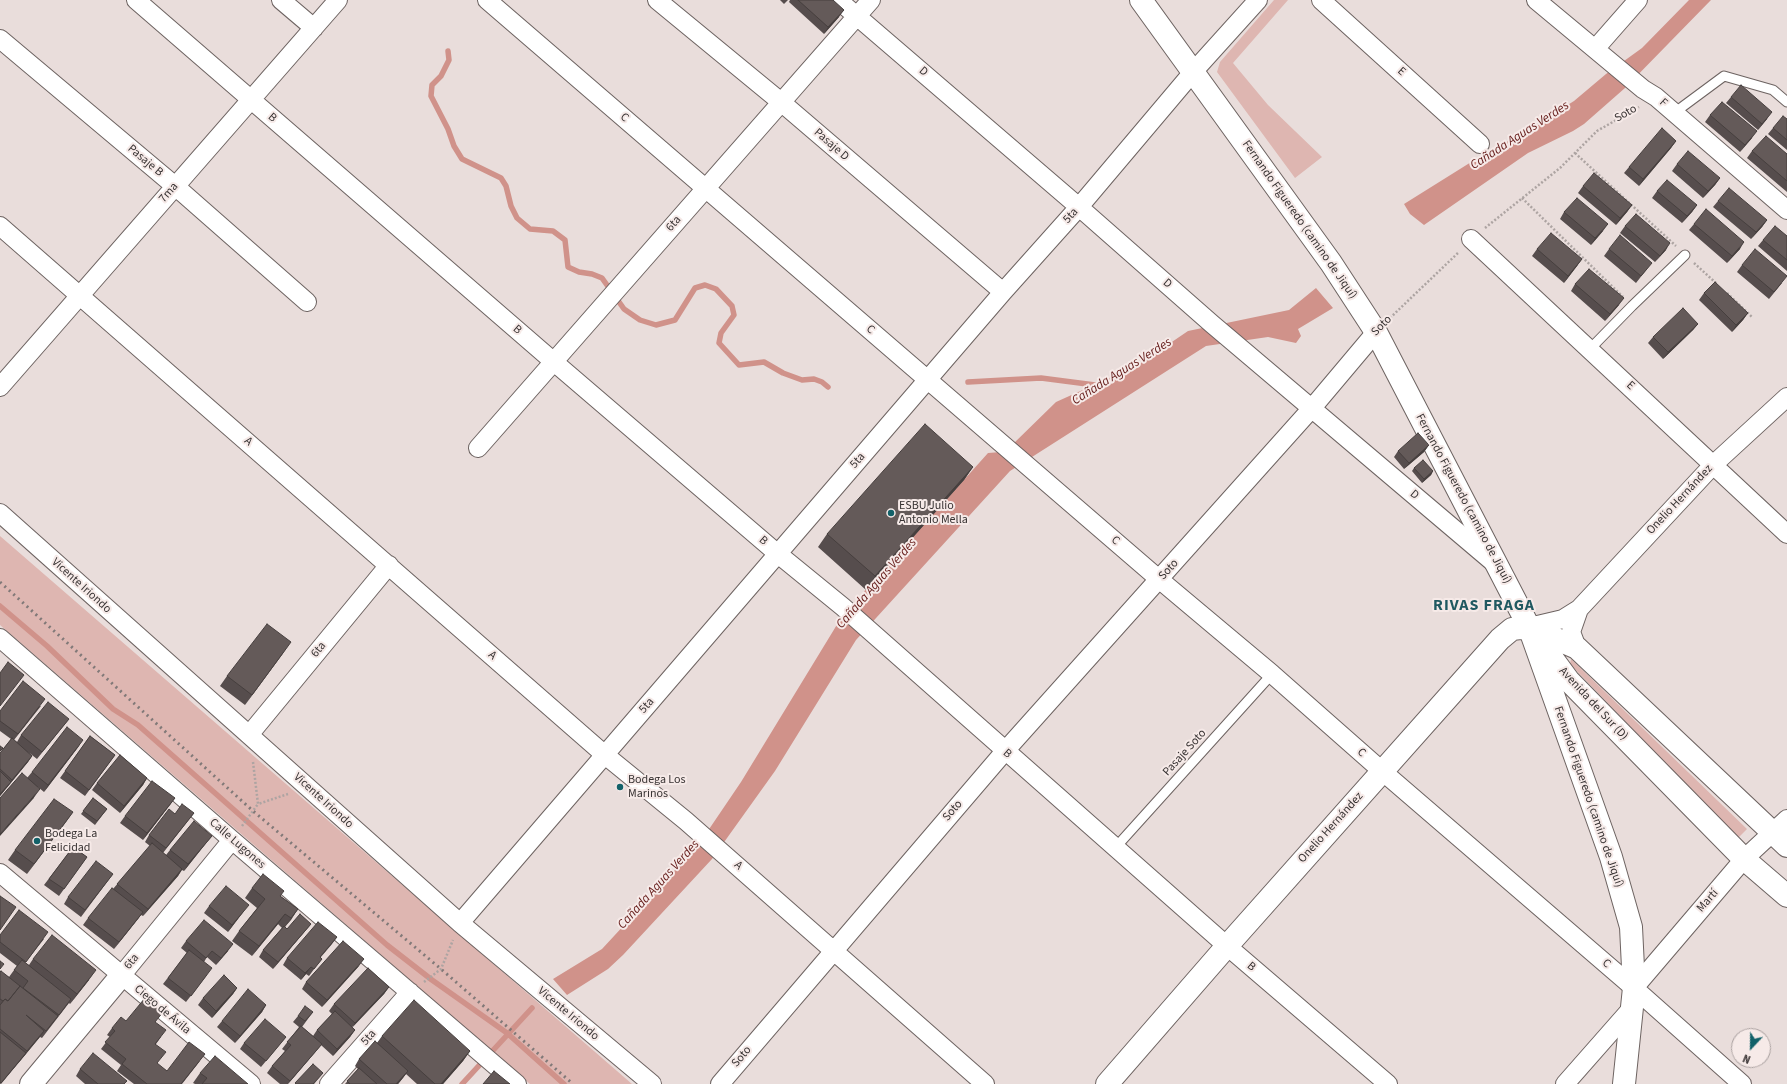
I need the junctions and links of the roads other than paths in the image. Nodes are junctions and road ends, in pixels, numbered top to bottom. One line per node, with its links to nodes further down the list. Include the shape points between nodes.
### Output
1 (136, 0): 18 (street, B)
2 (281, 0): 14 (street)
3 (338, 0): 14 (street, 7ma)
4 (487, 0): 24 (street, C)
5 (657, 0): 19 (street, Pasaje D)
6 (838, 0): 13 (street, D)
7 (871, 0): 13 (street, 6ta)
8 (1140, 0): 17 (street, Fernando Figueredo (camino de Jiquí))
9 (1258, 0): 17 (street, 5ta)
10 (1321, 0): 22 (street, E)
11 (1536, 0): 16 (street, F)
12 (1638, 0): 16 (street)
13 (857, 16): 19 (street, 6ta); 25 (street, D)
14 (314, 28): 18 (street, 7ma)
15 (0, 39): 23 (street, Pasaje B)
16 (1595, 49): 21 (street, F)
17 (1193, 72): 25 (street, 5ta); 33 (street, Fernando Figueredo (camino de Jiquí), via 1331,262)
18 (251, 100): 23 (street, 7ma); 35 (street, B)
19 (782, 102): 24 (street, 6ta); 30 (street, Pasaje D)
20 (1787, 102): 21 (lane, via 1773,90 1724,76)
21 (1674, 113): 26 (street, F)
22 (1480, 144)
23 (175, 186): 31 (street, 7ma); 32 (street, Pasaje B)
24 (706, 188): 35 (street, 6ta); 36 (street, C)
25 (1079, 207): 30 (street, 5ta); 39 (street, D)
26 (1787, 210)
27 (0, 226): 31 (street, A)
28 (1471, 239): 34 (street, E)
29 (1685, 255): 34 (lane)
30 (1003, 292): 36 (street, 5ta)
31 (80, 295): 37 (street, 7ma); 45 (street, A)
32 (307, 302)
33 (1376, 332): 39 (street, Soto); 46 (street, Fernando Figueredo (camino de Jiquí))
34 (1590, 349): 41 (street, E)
35 (554, 362): 40 (street, 6ta); 44 (street, B)
36 (928, 380): 44 (street, 5ta); 47 (street, C)
37 (0, 387)
38 (1787, 396): 41 (street, Onelio Hernández)
39 (1312, 408): 46 (street, D); 47 (street, Soto)
40 (478, 448)
41 (1714, 464): 43 (street, E); 48 (street, Onelio Hernández)
42 (0, 513): 54 (street, Vicente Iriondo)
43 (1787, 534)
44 (778, 554): 55 (street, B, via 843,607); 56 (street, 5ta)
45 (389, 566): 54 (street, 6ta); 56 (street, A)
46 (1499, 566): 49 (street, Fernando Figueredo (camino de Jiquí))
47 (1160, 580): 52 (street, C); 55 (street, Soto)
48 (1579, 609): 49 (street, Onelio Hernández, via 1563,619); 51 (street, Onelio Hernández, via 1571,632)
49 (1529, 627): 51 (street); 53 (street, Fernando Figueredo (camino de Jiquí)); 57 (street, Onelio Hernández, via 1512,629 1500,639)
50 (0, 638): 59 (street, Calle Lugones)
51 (1577, 648): 58 (street)
52 (1272, 674): 57 (street, C); 60 (lane, Pasaje Soto)
53 (1561, 688): 61 (street, Avenida del Sur (D)); 69 (street, Fernando Figueredo (camino de Jiquí), via 1631,927)
54 (249, 735): 64 (street, Vicente Iriondo)
55 (1005, 751): 60 (street, B); 66 (street, Soto)
56 (605, 755): 64 (street, 5ta); 66 (street, A, via 686,821)
57 (1382, 771): 65 (street, Onelio Hernández); 69 (street, C)
58 (1782, 832): 61 (street, Martí)
59 (236, 834): 67 (street, 6ta); 68 (street, Calle Lugones)
60 (1116, 847): 65 (street, B)
61 (1744, 859): 63 (street, Avenida del Sur (D)); 69 (street, Martí)
62 (0, 873): 67 (street, Ciego de Ávila)
63 (1787, 896)
64 (460, 923): 74 (street, Vicente Iriondo)
65 (1227, 946): 77 (street, Onelio Hernández); 78 (street, B)
66 (832, 950): 75 (street, Soto); 76 (street, A)
67 (121, 976): 70 (street, 6ta); 71 (street, Ciego de Ávila)
68 (416, 987): 72 (street, 5ta); 73 (street, Calle Lugones, via 476,1049)
69 (1633, 998): 79 (street, Martí); 80 (street, Fernando Figueredo (camino de Jiquí)); 81 (street, C)
70 (31, 1084)
71 (251, 1084)
72 (329, 1084)
73 (517, 1084)
74 (652, 1084)
75 (720, 1084)
76 (985, 1084)
77 (1107, 1084)
78 (1388, 1084)
79 (1565, 1084)
80 (1624, 1084)
81 (1742, 1084)

